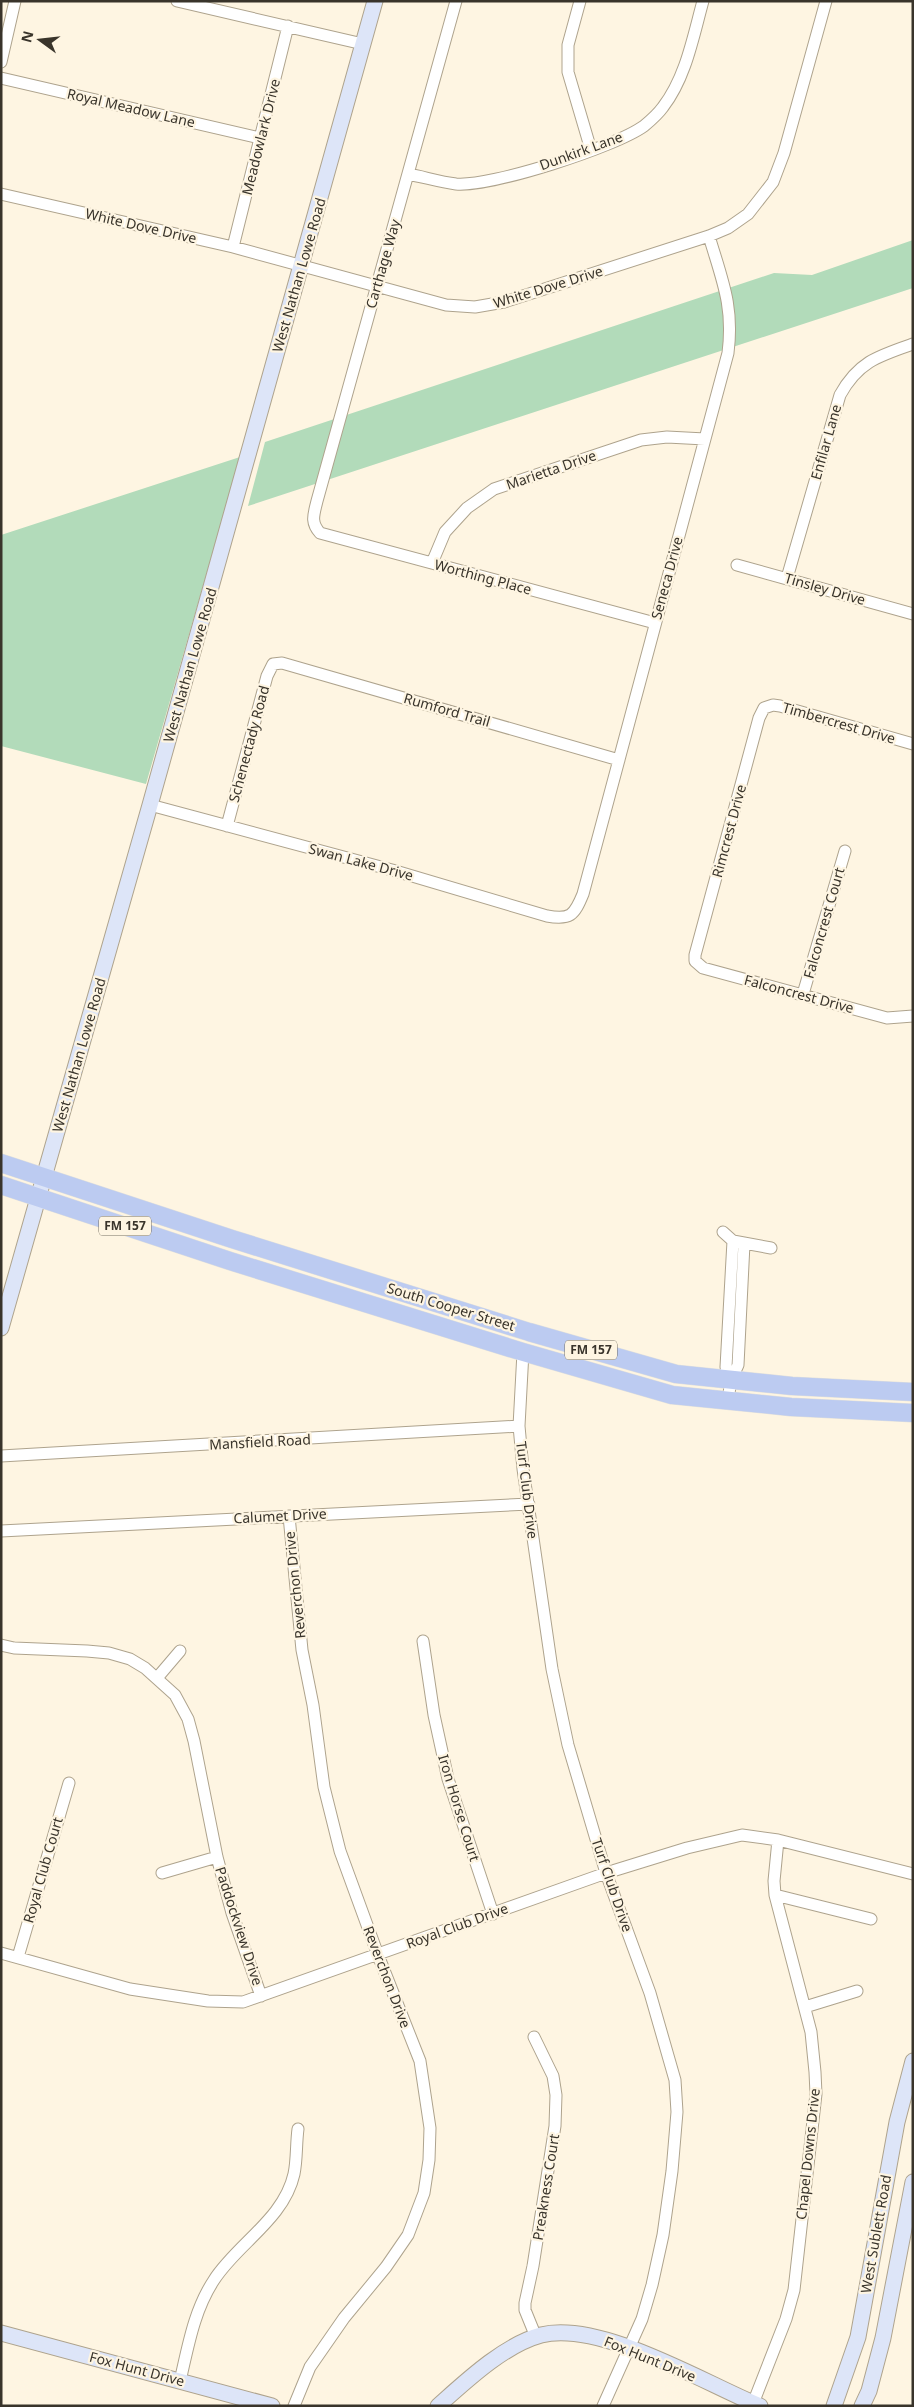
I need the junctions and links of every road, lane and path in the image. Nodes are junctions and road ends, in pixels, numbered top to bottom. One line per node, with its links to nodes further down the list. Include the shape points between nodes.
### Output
1 (15, 1): 10 (street)
2 (177, 1): 8 (street)
3 (375, 1): 9 (street, West Nathan Lowe Road)
4 (456, 1): 14 (street, Carthage Way)
5 (580, 1): 13 (street, via 568,45 568,72)
6 (703, 1): 13 (street, Dunkirk Lane, via 677,85 662,108 643,126)
7 (826, 1): 16 (street, White Dove Drive, via 773,182 748,214)
8 (288, 26): 9 (street); 12 (street, Meadowlark Drive)
9 (363, 44): 18 (street, West Nathan Lowe Road)
10 (1, 62)
11 (1, 78): 12 (street, Royal Meadow Lane)
12 (260, 138): 17 (street, Meadowlark Drive)
13 (591, 150): 14 (street, Dunkirk Lane, via 479,183 456,184)
14 (408, 174): 19 (street, Carthage Way)
15 (1, 194): 17 (street, White Dove Drive)
16 (709, 236): 19 (street, White Dove Drive, via 504,302 475,308 446,305); 21 (street, Seneca Drive, via 729,304 731,330)
17 (233, 248): 18 (street, White Dove Drive)
18 (302, 267): 19 (street, White Dove Drive); 32 (street, West Nathan Lowe Road)
19 (376, 287): 22 (street, Carthage Way, via 317,501)
20 (913, 344): 25 (street, Enfilar Lane, via 875,357 849,379 840,395)
21 (705, 439): 23 (street, Marietta Drive, via 666,437 641,440 494,489 467,508 445,532); 27 (street, Seneca Drive)
22 (314, 526): 23 (street, Worthing Place, via 320,533)
23 (432, 563): 27 (street, Worthing Place)
24 (737, 565): 25 (street, Tinsley Drive)
25 (787, 578): 26 (street, Tinsley Drive)
26 (913, 614)
27 (655, 623): 31 (street, Seneca Drive)
28 (274, 664): 31 (street, Rumford Trail, via 282,663); 33 (street, Schenectady Road, via 267,676)
29 (764, 708): 30 (street, Timbercrest Drive, via 780,706); 36 (street, Rimcrest Drive)
30 (913, 744)
31 (619, 760): 35 (street, Seneca Drive, via 583,894 578,908)
32 (150, 805): 33 (street, Swan Lake Drive); 40 (street, West Nathan Lowe Road)
33 (227, 826): 35 (street, Swan Lake Drive, via 547,916)
34 (844, 851): 37 (street, Falconcrest Court)
35 (570, 916)
36 (694, 955): 37 (street, Falconcrest Drive, via 694,961 703,968)
37 (804, 994): 38 (street, Falconcrest Drive, via 887,1018)
38 (913, 1016)
39 (1, 1163): 40 (main road, South Cooper Street / FM 157)
40 (44, 1177): 42 (street, West Nathan Lowe Road); 46 (main road, South Cooper Street / FM 157)
41 (1, 1185): 42 (main road, South Cooper Street / FM 157)
42 (38, 1197): 47 (main road, South Cooper Street / FM 157); 48 (street, West Nathan Lowe Road)
43 (723, 1232): 44 (street)
44 (739, 1242): 45 (street); 50 (street, via 738,1365)
45 (771, 1248)
46 (306, 1262): 47 (main road); 50 (main road, South Cooper Street / FM 157, via 623,1360 676,1374)
47 (300, 1282): 49 (main road, South Cooper Street / FM 157)
48 (1, 1328)
49 (523, 1352): 52 (main road, South Cooper Street / FM 157, via 672,1395); 54 (street, Turf Club Drive)
50 (731, 1380): 51 (main road, South Cooper Street / FM 157); 52 (street)
51 (913, 1392)
52 (728, 1400): 53 (main road, South Cooper Street / FM 157, via 791,1407)
53 (913, 1413)
54 (519, 1426): 55 (street, Mansfield Road); 56 (street, Turf Club Drive)
55 (1, 1456)
56 (529, 1504): 57 (street, Calumet Drive); 67 (street, Turf Club Drive, via 552,1669 568,1745)
57 (289, 1516): 58 (street, Calumet Drive); 73 (street, Reverchon Drive, via 302,1650 324,1788 340,1851)
58 (1, 1531)
59 (423, 1640): 70 (street, Iron Horse Court, via 448,1779)
60 (1, 1646): 62 (street, Paddockview Drive, via 109,1653 130,1659)
61 (180, 1651): 62 (street)
62 (157, 1678): 65 (street, Paddockview Drive, via 175,1695 188,1719)
63 (69, 1783): 74 (street, Royal Club Court)
64 (778, 1840): 67 (street, Royal Club Drive, via 742,1836 687,1848); 68 (street, Royal Club Drive); 69 (street, Chapel Downs Drive)
65 (217, 1857): 66 (street, Paddockview Drive); 76 (street, Paddockview Drive, via 232,1913)
66 (162, 1873)
67 (606, 1873): 70 (street, Royal Club Drive); 84 (street, Turf Club Drive, via 668,2051 675,2080 677,2112 663,2235 652,2285)
68 (913, 1874)
69 (775, 1894): 71 (street); 77 (street, Chapel Downs Drive)
70 (493, 1914): 73 (street, Royal Club Drive)
71 (870, 1919)
72 (1, 1953): 74 (street, Royal Club Drive)
73 (378, 1955): 76 (street, Royal Club Drive); 88 (street, Reverchon Drive, via 420,2061 430,2128 424,2193 408,2235 310,2367)
74 (18, 1957): 76 (street, Royal Club Drive, via 130,1989 208,2002 243,2002)
75 (857, 1991): 77 (street)
76 (261, 1996)
77 (805, 2007): 86 (street, Chapel Downs Drive, via 811,2032 816,2094 799,2252 786,2319)
78 (534, 2037): 83 (street, Preakness Court, via 552,2076 556,2095 553,2145 524,2303)
79 (913, 2061): 91 (street, West Sublett Road, via 896,2122 858,2337)
80 (298, 2129): 85 (street, via 294,2175 279,2208 230,2258 213,2281 199,2308)
81 (913, 2182): 92 (street, West Sublett Road, via 883,2338)
82 (1, 2333): 85 (street, Fox Hunt Drive)
83 (536, 2337): 84 (street, Fox Hunt Drive, via 563,2333 592,2336); 89 (street, Fox Hunt Drive, via 484,2366)
84 (630, 2348): 86 (street, Fox Hunt Drive); 90 (street, Turf Club Drive)
85 (180, 2381): 87 (street, Fox Hunt Drive)
86 (755, 2405)
87 (272, 2406)
88 (294, 2406)
89 (438, 2406)
90 (603, 2406)
91 (834, 2406)
92 (862, 2406)

